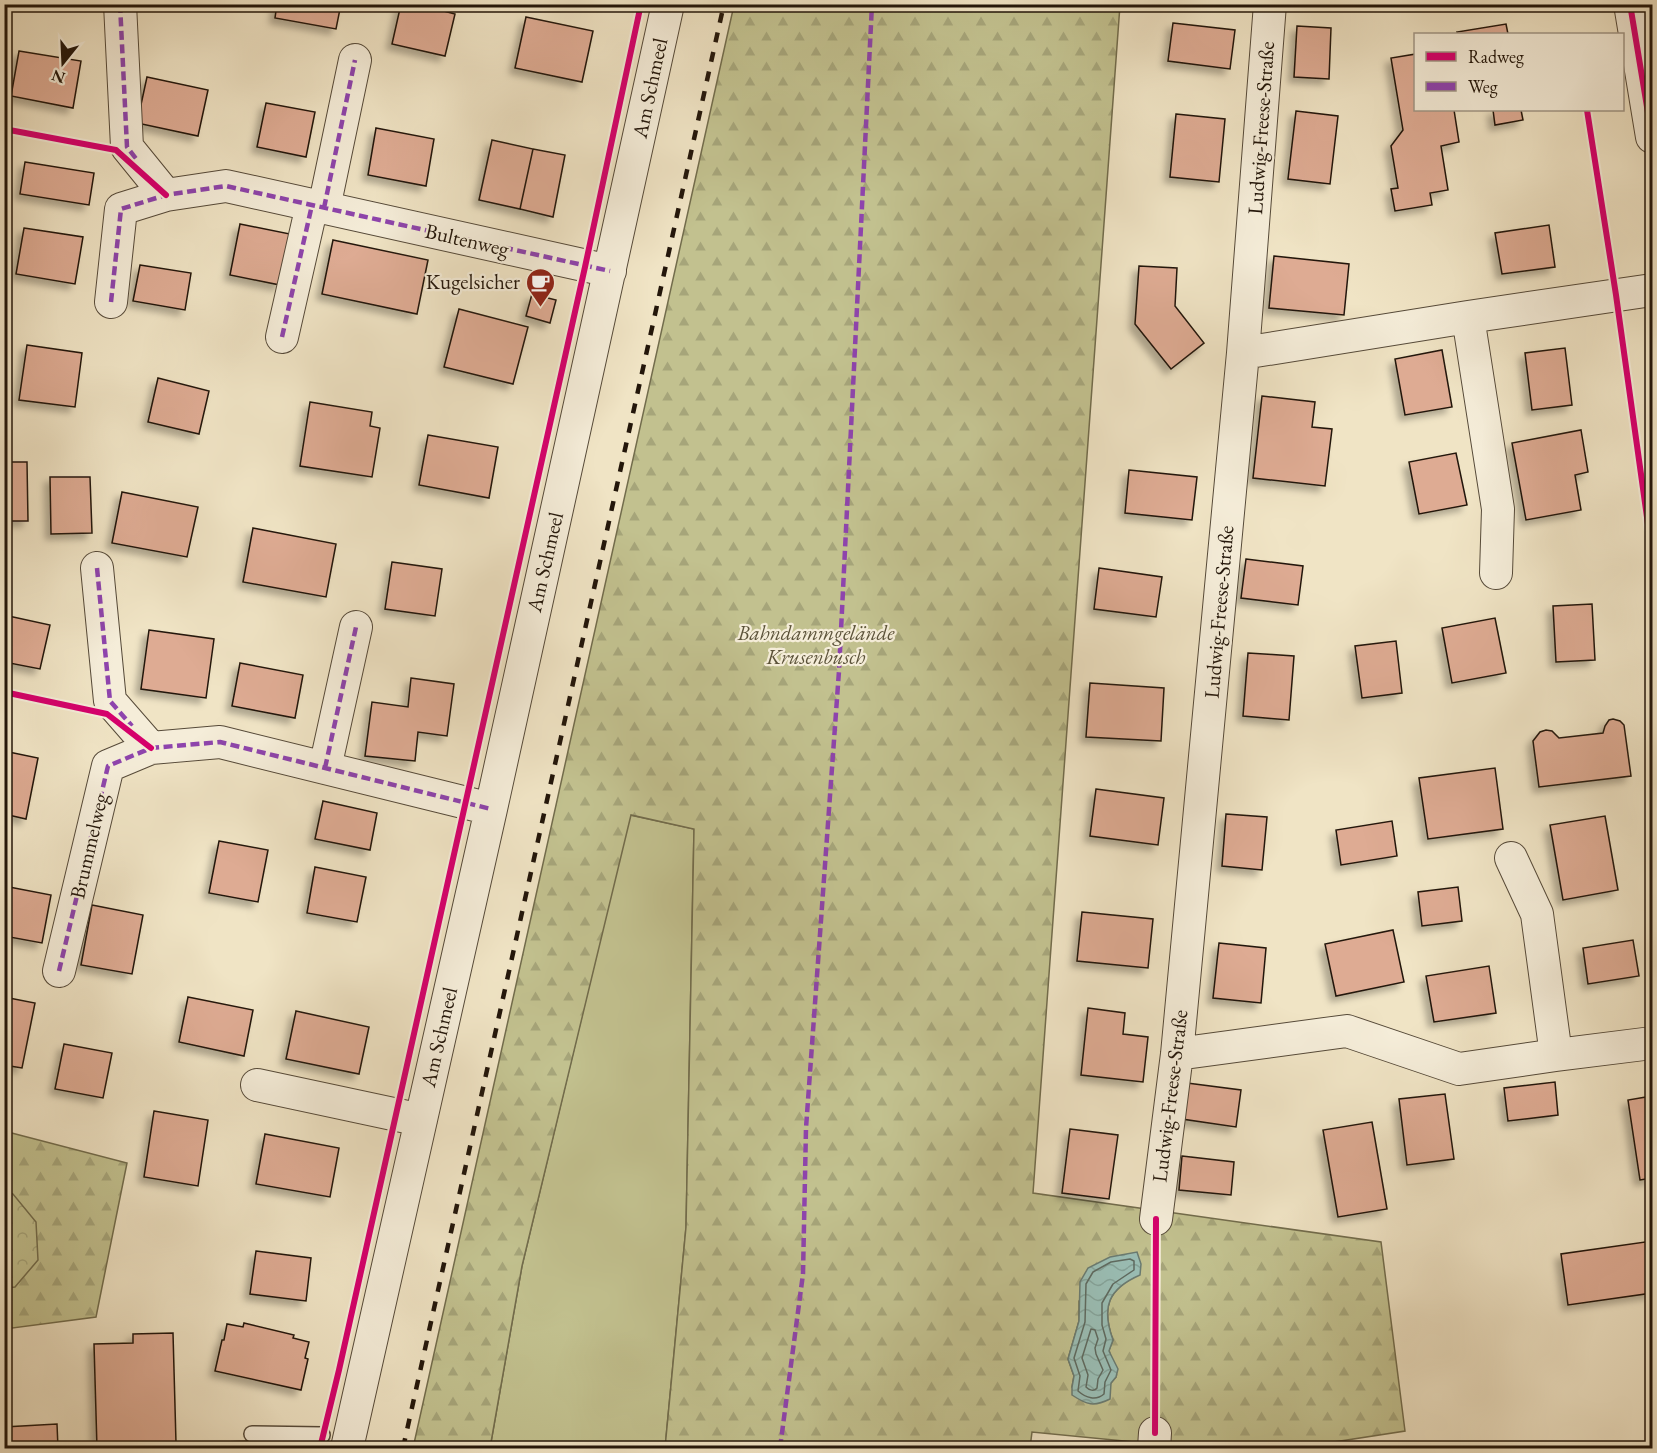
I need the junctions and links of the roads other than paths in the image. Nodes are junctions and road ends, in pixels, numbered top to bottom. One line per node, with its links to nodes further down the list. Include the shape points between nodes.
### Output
1 (120, 4): 7 (street, via 127,147)
2 (668, 4): 9 (street, Am Schmeel)
3 (1270, 4): 14 (street, Ludwig-Freese-Straße)
4 (1630, 4): 6 (street)
5 (355, 60): 8 (street)
6 (1653, 137)
7 (166, 195): 8 (street, Bultenweg, via 226,186); 11 (street, Bultenweg, via 121,209)
8 (318, 206): 9 (street, Bultenweg); 13 (street)
9 (610, 271): 20 (street, Am Schmeel)
10 (1653, 290): 12 (street)
11 (111, 302)
12 (1468, 317): 14 (street); 16 (street, via 1498,510)
13 (282, 337)
14 (1243, 353): 24 (street, Ludwig-Freese-Straße)
15 (97, 568): 18 (street, via 110,700)
16 (1496, 573)
17 (356, 627): 19 (street)
18 (152, 748): 19 (street, Brummelweg, via 220,742); 22 (street, Brummelweg, via 108,766)
19 (325, 768): 20 (street, Brummelweg)
20 (491, 809): 27 (street, Am Schmeel)
21 (1511, 858): 25 (street, via 1537,914)
22 (59, 971)
23 (1653, 1043): 25 (street)
24 (1177, 1054): 25 (street, via 1347,1031 1460,1069); 28 (street, Ludwig-Freese-Straße)
25 (1556, 1055)
26 (257, 1085): 27 (street)
27 (421, 1120): 30 (street, Am Schmeel)
28 (1156, 1219)
29 (252, 1434): 30 (lane)
30 (334, 1442)

